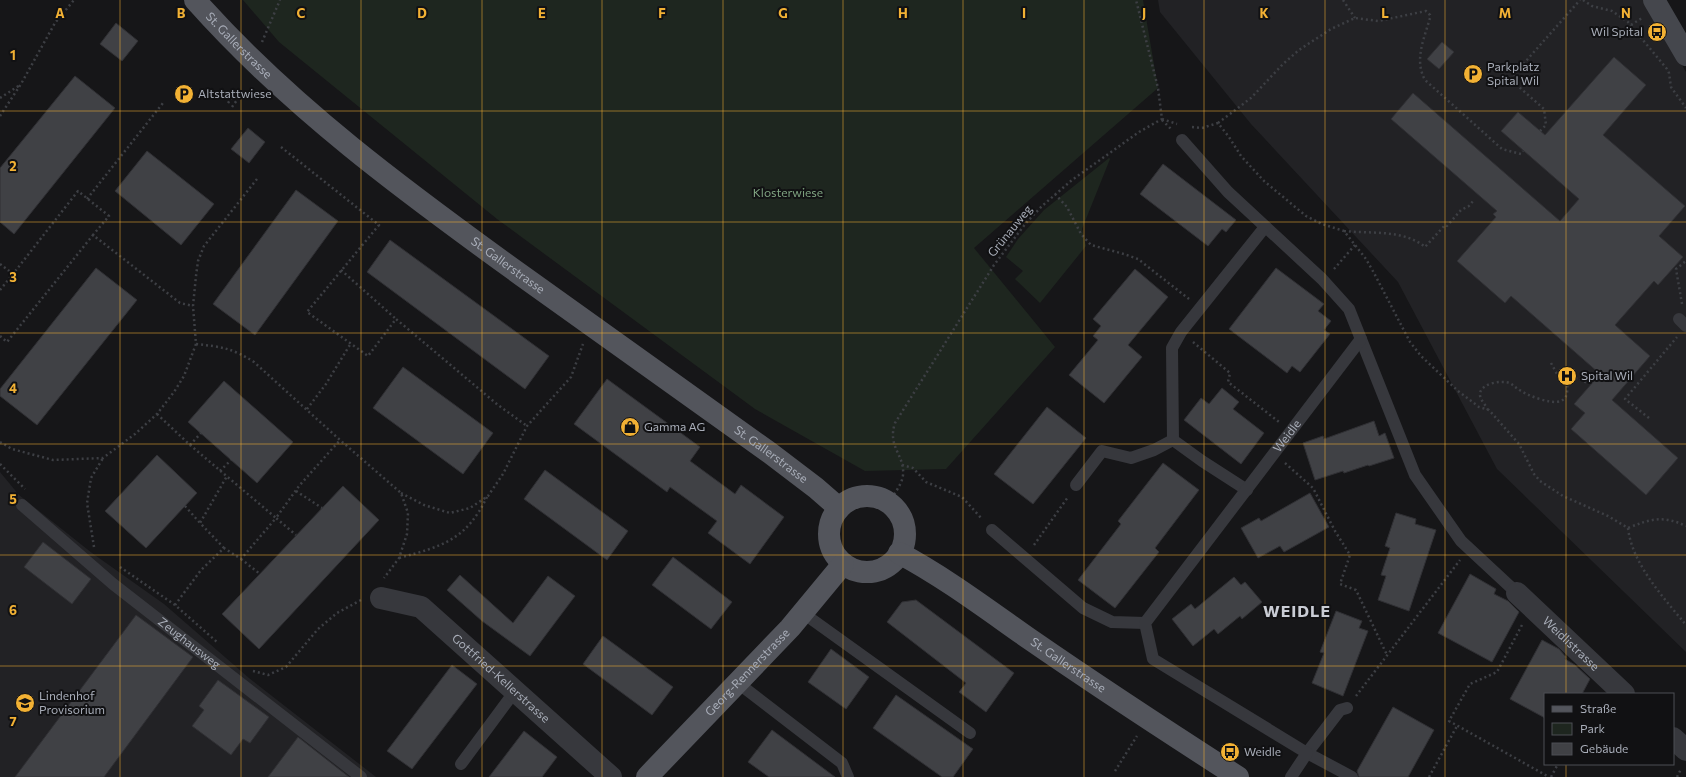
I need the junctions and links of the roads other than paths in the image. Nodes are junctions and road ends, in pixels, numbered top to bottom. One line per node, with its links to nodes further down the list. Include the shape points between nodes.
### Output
1 (195, 0): 11 (main road, St. Gallerstrasse, via 246,55 335,134 421,203 770,453)
2 (1654, 0): 3 (street)
3 (1686, 55)
4 (1182, 140): 5 (lane, via 1228,192)
5 (1265, 227): 6 (lane, via 1322,279 1348,309); 7 (lane, via 1181,332 1172,348)
6 (1361, 339): 9 (lane, Weidle); 16 (lane, via 1415,475 1461,541)
7 (1173, 440): 8 (lane, via 1131,458 1102,451); 9 (lane)
8 (1076, 485)
9 (1246, 490): 18 (lane, Weidle)
10 (22, 505): 28 (lane, Zeughausweg, via 113,584)
11 (839, 508): 13 (main road, via 850,500 863,496 889,503 898,513 904,526 904,540); 14 (main road, via 831,522 829,537 833,552)
12 (992, 530): 18 (lane, via 1083,608 1112,622)
13 (900, 553): 14 (main road, via 880,570 854,570); 32 (main road, St. Gallerstrasse, via 922,565 1161,728)
14 (843, 564): 17 (main road, Georg-Rennerstrasse)
15 (372, 594): 20 (street, Gottfried-Kellerstrasse, via 422,607)
16 (1525, 600): 21 (street, Weidlistrasse)
17 (803, 613): 19 (main road, Georg-Rennerstrasse); 23 (lane)
18 (1145, 623): 26 (lane, via 1153,658)
19 (738, 683): 30 (main road, Georg-Rennerstrasse); 31 (lane, via 842,763)
20 (515, 691): 27 (lane); 29 (street, Gottfried-Kellerstrasse)
21 (1623, 693)
22 (1347, 708): 26 (lane, via 1340,710)
23 (970, 733)
24 (1674, 739): 25 (street)
25 (1686, 750)
26 (1307, 754): 33 (lane); 34 (lane)
27 (461, 764)
28 (361, 777)
29 (611, 777)
30 (648, 777)
31 (848, 777)
32 (1238, 777)
33 (1291, 777)
34 (1352, 777)

